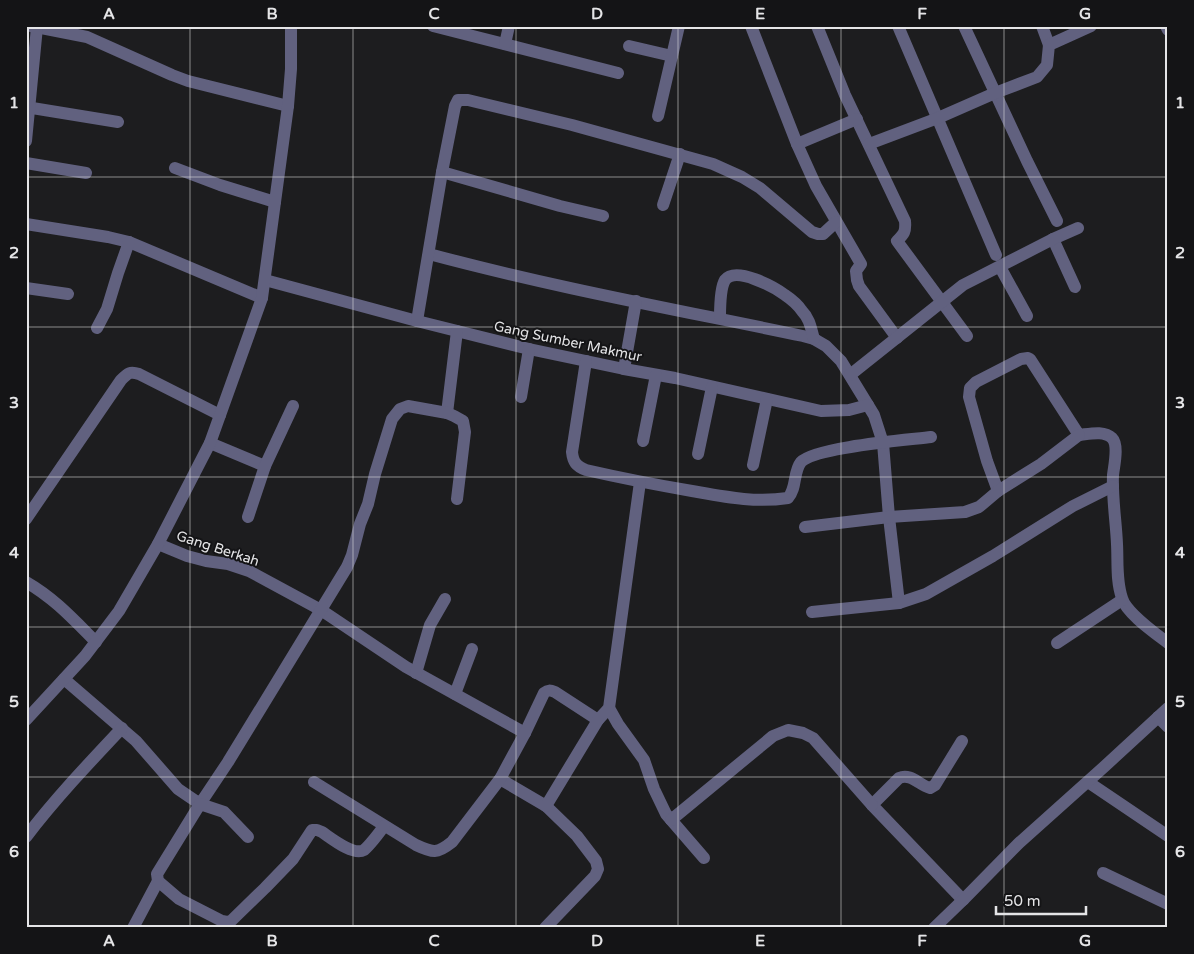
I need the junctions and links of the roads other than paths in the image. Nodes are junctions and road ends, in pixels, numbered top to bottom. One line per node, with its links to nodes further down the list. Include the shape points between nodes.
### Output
1 (291, 26): 21 (street)
2 (433, 26): 15 (street)
3 (508, 26): 15 (street)
4 (679, 26): 18 (street)
5 (751, 26): 28 (street)
6 (817, 26): 25 (street)
7 (898, 26): 24 (street)
8 (964, 26): 20 (street)
9 (1042, 26): 16 (street)
10 (1091, 26): 16 (street)
11 (1166, 26): 14 (street)
12 (34, 27): 13 (street); 22 (street)
13 (68, 29): 21 (street, via 188,81)
14 (1168, 30)
15 (505, 44): 19 (street)
16 (1049, 45): 20 (street, via 1047,65 1037,77)
17 (629, 46): 18 (street)
18 (672, 56): 23 (street)
19 (618, 73)
20 (995, 93): 24 (street); 38 (street)
21 (288, 106): 35 (street)
22 (28, 107): 26 (street); 27 (street)
23 (658, 116)
24 (938, 118): 29 (street); 45 (street)
25 (857, 119): 28 (street); 29 (street)
26 (118, 122)
27 (26, 141)
28 (797, 144): 39 (street)
29 (869, 144): 52 (street, via 905,221 906,228 897,241)
30 (680, 154): 33 (street, via 478,102 458,100); 36 (street); 39 (street, via 742,177 812,232 823,234)
31 (26, 163): 34 (street)
32 (175, 168): 35 (street)
33 (442, 172): 37 (street); 44 (street)
34 (86, 173)
35 (275, 202): 46 (street)
36 (663, 204)
37 (603, 216)
38 (1057, 221)
39 (836, 222): 59 (street, via 861,264 856,271 860,286)
40 (26, 224): 43 (street)
41 (1078, 228): 42 (street)
42 (1053, 240): 45 (street); 47 (street)
43 (129, 242): 50 (street); 56 (street)
44 (429, 254): 51 (street, via 529,280); 55 (street)
45 (998, 260): 52 (street); 53 (street)
46 (265, 280): 50 (street); 55 (street, Gang Sumber Makmur)
47 (1075, 287)
48 (26, 288): 49 (street)
49 (68, 294)
50 (262, 298): 72 (street)
51 (636, 302): 54 (street); 63 (street)
52 (941, 302): 58 (street); 59 (street)
53 (1027, 316)
54 (720, 318): 60 (street); 60 (street, via 724,282 728,277 746,276 785,295 802,310 809,320)
55 (417, 321): 57 (street, Gang Sumber Makmur)
56 (97, 328)
57 (457, 330): 61 (street, Gang Sumber Makmur); 71 (street)
58 (967, 336)
59 (897, 338): 65 (street)
60 (814, 339): 65 (street, via 841,361)
61 (528, 349): 62 (street, Gang Sumber Makmur); 67 (street)
62 (586, 361): 63 (street, Gang Sumber Makmur); 81 (street, via 573,461 586,470)
63 (624, 370): 64 (street, Gang Sumber Makmur)
64 (656, 375): 66 (street, Gang Sumber Makmur); 75 (street)
65 (850, 375): 69 (street)
66 (712, 387): 68 (street, Gang Sumber Makmur); 78 (street)
67 (521, 398)
68 (767, 399): 69 (street, Gang Sumber Makmur, via 821,411 849,410); 79 (street)
69 (868, 405): 77 (street)
70 (293, 406): 80 (street)
71 (447, 413): 84 (street, via 462,421 465,432); 94 (street, via 408,406 400,409 392,419 352,555)
72 (220, 415): 76 (street); 87 (street, via 139,374 127,373)
73 (1079, 435): 82 (street, via 1100,433 1114,440); 83 (street, via 1041,464); 83 (street, via 1030,359 1021,359 976,382 970,388 969,397)
74 (931, 437): 77 (street)
75 (643, 441)
76 (210, 442): 80 (street); 89 (street)
77 (883, 443): 81 (street, via 836,448 806,458 800,463 788,498 739,499); 86 (street)
78 (698, 454)
79 (753, 465)
80 (265, 466): 85 (street)
81 (640, 482): 103 (street)
82 (1112, 486): 92 (street); 93 (street, via 926,594)
83 (998, 490): 86 (street, via 979,506 965,512)
84 (457, 499)
85 (248, 517)
86 (889, 518): 88 (street); 93 (street)
87 (26, 519)
88 (805, 527)
89 (158, 544): 94 (street, Gang Berkah, via 187,556 249,571); 96 (street, via 119,611)
90 (26, 582): 96 (street, via 60,606)
91 (445, 598): 100 (street, via 430,625)
92 (1122, 600): 97 (street); 98 (street, via 1131,612)
93 (899, 603): 95 (street)
94 (321, 610): 100 (street, Gang Berkah); 114 (street)
95 (812, 612)
96 (96, 642): 101 (street)
97 (1057, 643)
98 (1168, 643)
99 (472, 649): 102 (street)
100 (416, 673): 102 (street, Gang Berkah)
101 (64, 679): 105 (street); 108 (street)
102 (455, 694): 109 (street, Gang Berkah)
103 (609, 708): 106 (street); 117 (street, via 644,760 654,789)
104 (1163, 712): 107 (street); 113 (street)
105 (26, 720)
106 (598, 720): 109 (street, via 547,690); 116 (street)
107 (1168, 727)
108 (122, 728): 114 (street, via 178,789); 120 (street)
109 (525, 733): 111 (street)
110 (962, 741): 115 (street, via 930,788 904,776)
111 (500, 779): 116 (street); 118 (street, via 452,842 442,850 430,851 416,846)
112 (314, 782): 118 (street)
113 (1088, 782): 119 (street); 125 (street, via 1019,843)
114 (200, 804): 121 (street, via 224,812); 124 (street, via 157,874)
115 (872, 805): 117 (street, via 813,738 788,730 773,736); 125 (street)
116 (546, 806): 128 (street, via 577,836 596,861 598,869)
117 (671, 820): 122 (street)
118 (384, 826): 124 (street, via 364,850 357,852 322,832 312,830 293,859 232,921 202,912 179,899)
119 (1168, 836)
120 (26, 837)
121 (248, 837)
122 (704, 858)
123 (1103, 873): 126 (street)
124 (158, 881): 127 (street)
125 (962, 900): 129 (street)
126 (1168, 904)
127 (133, 928)
128 (545, 928)
129 (934, 928)

